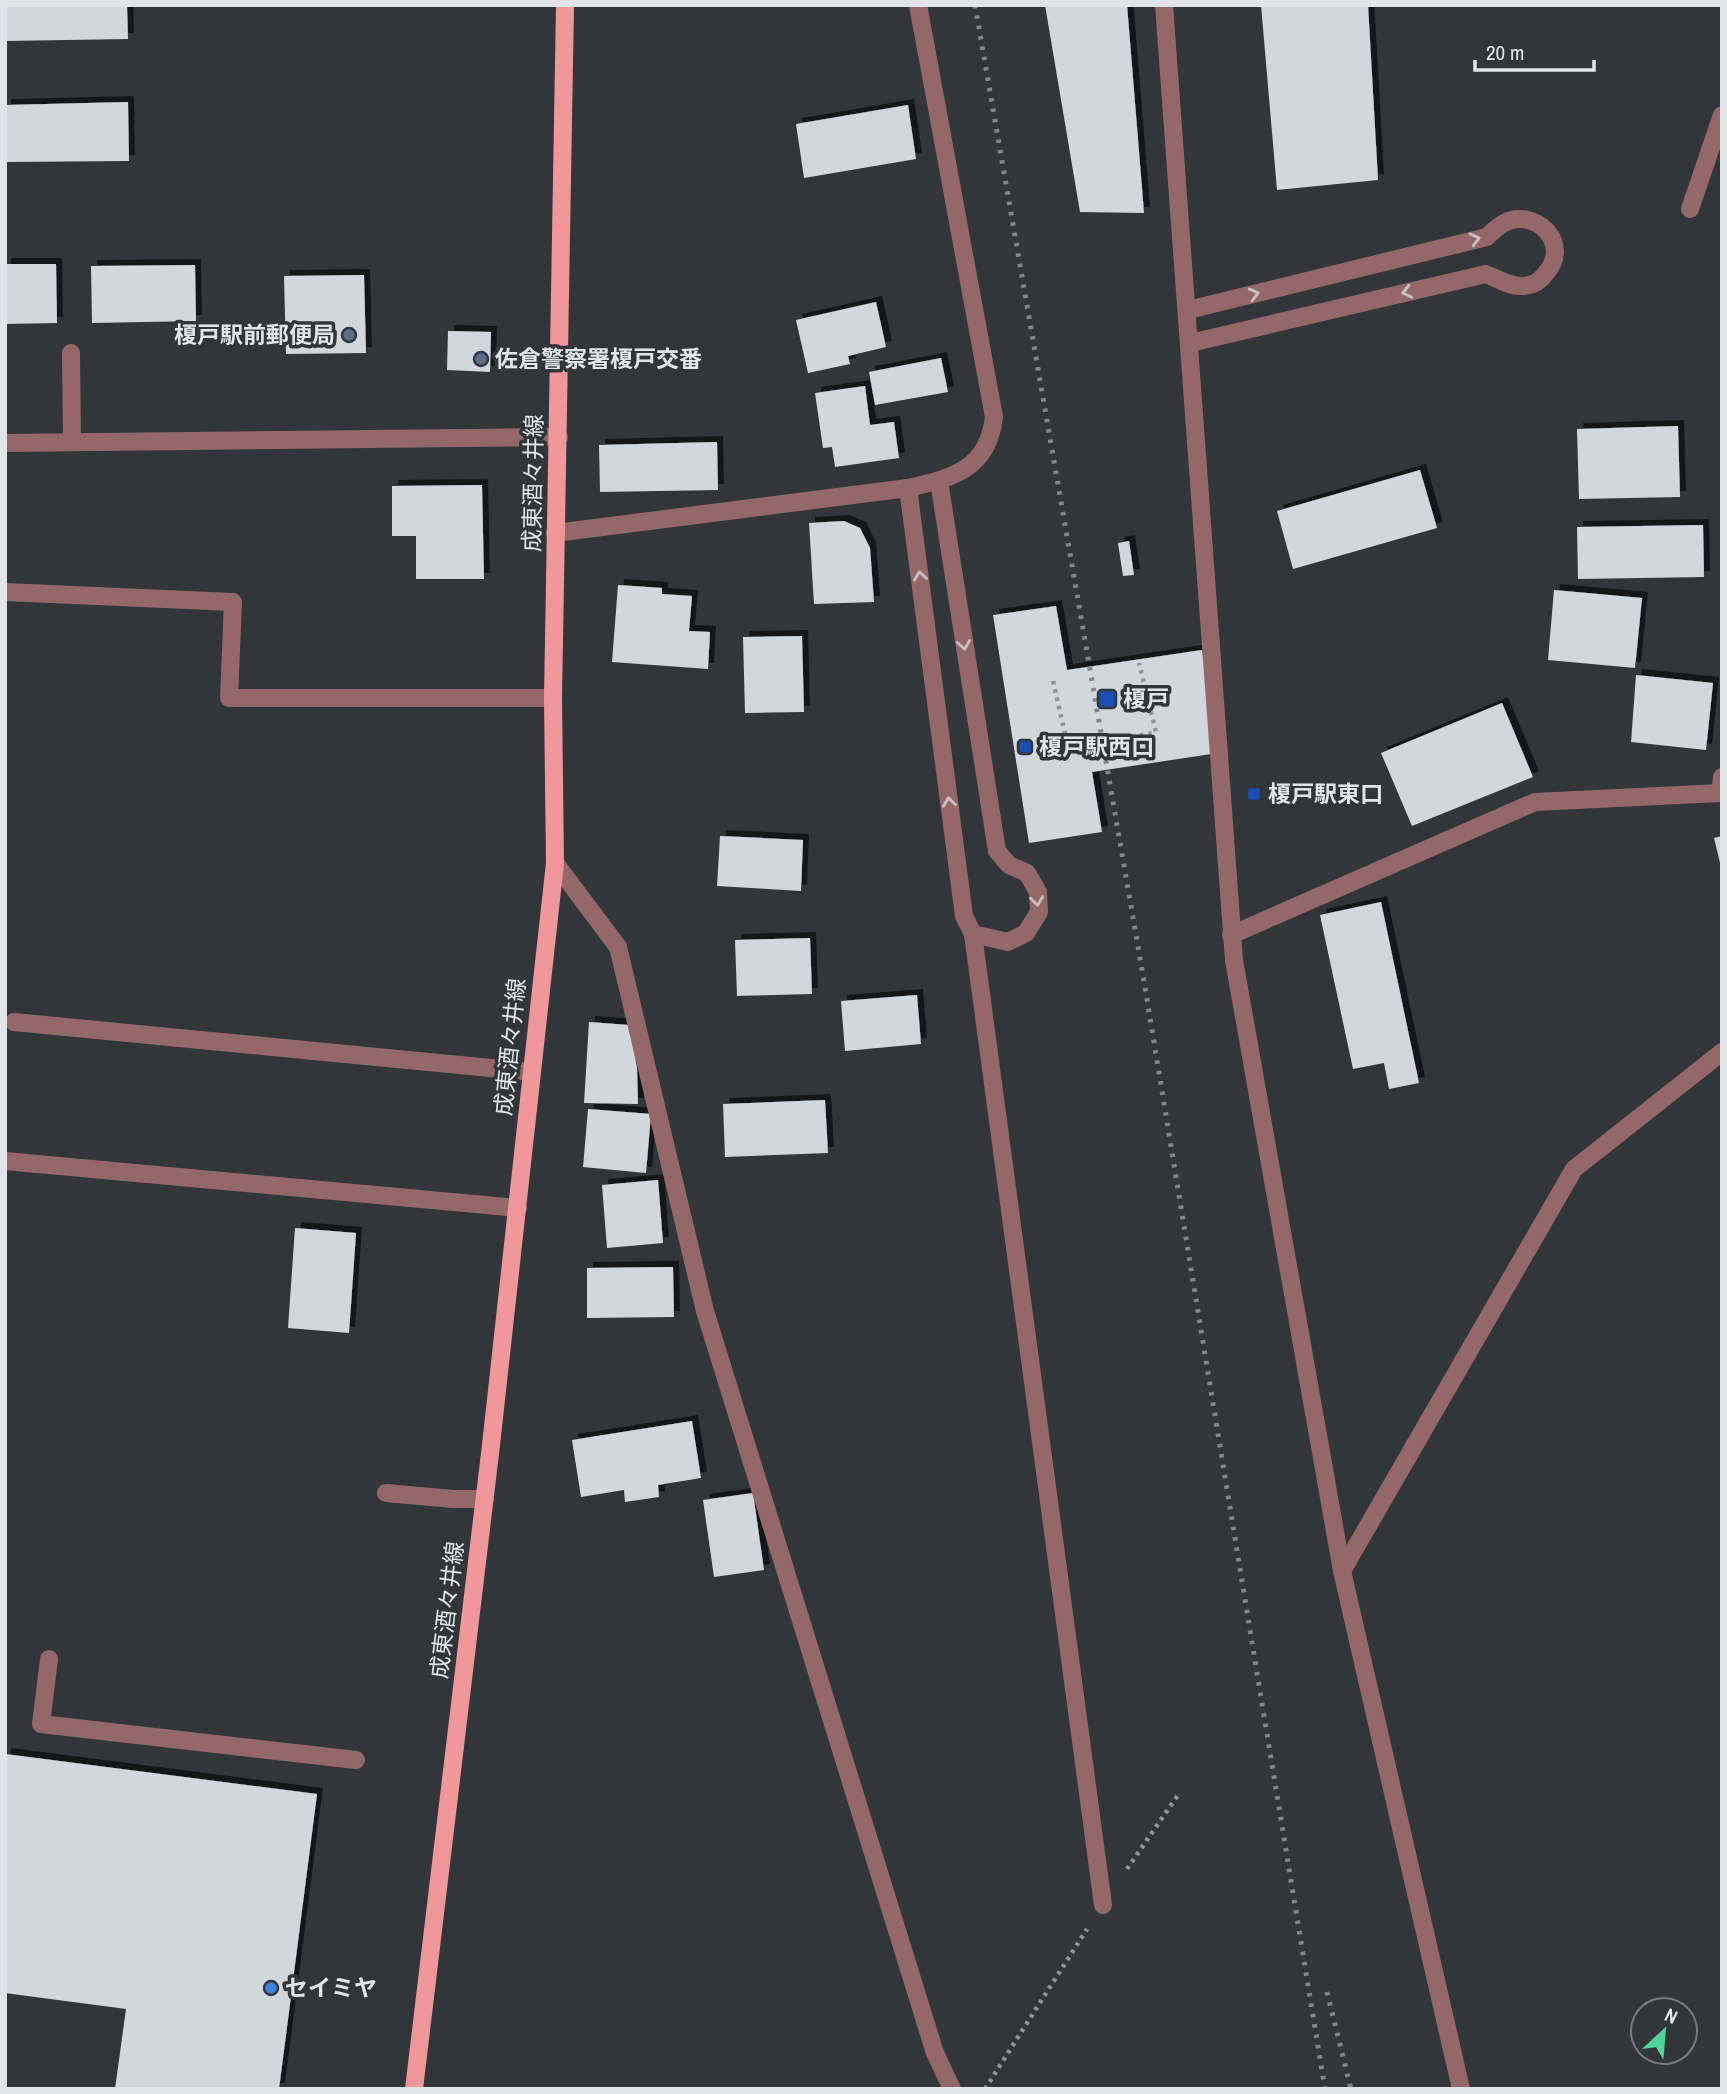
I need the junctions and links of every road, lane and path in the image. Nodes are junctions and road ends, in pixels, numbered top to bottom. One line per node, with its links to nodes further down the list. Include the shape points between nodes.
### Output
1 (565, 5): 9 (main road, 成東酒々井線)
2 (918, 5): 12 (street, via 994,417 981,454 965,471)
3 (1164, 5): 6 (street)
4 (1722, 115): 5 (street)
5 (1690, 209)
6 (1188, 310): 7 (street); 7 (street, one-way to 7, via 1487,237 1504,222 1525,218 1552,237 1556,253 1536,284 1520,286 1486,274)
7 (1190, 343): 22 (street)
8 (71, 354): 10 (street)
9 (559, 437): 10 (street); 14 (main road, 成東酒々井線)
10 (72, 442): 11 (street)
11 (5, 443)
12 (939, 481): 13 (street); 21 (street, one-way to 21, via 997,851 1009,865 1027,873 1038,892 1039,912 1026,933 1008,942)
13 (908, 488): 14 (street); 21 (street, one-way to 13, via 964,916)
14 (555, 533): 18 (main road, 成東酒々井線)
15 (5, 592): 18 (street, via 233,602 229,698)
16 (1139, 663): 17 (path, via 1156,732 1069,751)
17 (1053, 681)
18 (553, 698): 20 (main road, 成東酒々井線)
19 (1722, 777): 22 (street, via 1720,793 1535,802)
20 (555, 863): 25 (main road, 成東酒々井線); 36 (street, via 618,947 705,1311 935,2053)
21 (973, 934): 34 (street)
22 (1231, 935): 30 (street)
23 (13, 1022): 25 (street)
24 (1722, 1052): 30 (street, via 1574,1169)
25 (532, 1072): 27 (main road, 成東酒々井線)
26 (5, 1161): 27 (street)
27 (517, 1208): 29 (main road, 成東酒々井線)
28 (386, 1493): 29 (street)
29 (485, 1499): 35 (main road, 成東酒々井線)
30 (1342, 1571): 38 (street)
31 (49, 1658): 32 (street, via 41,1724)
32 (356, 1760)
33 (1180, 1792): 34 (path)
34 (1103, 1905): 37 (path)
35 (414, 2089)
36 (952, 2089)
37 (985, 2089)
38 (1461, 2089)

